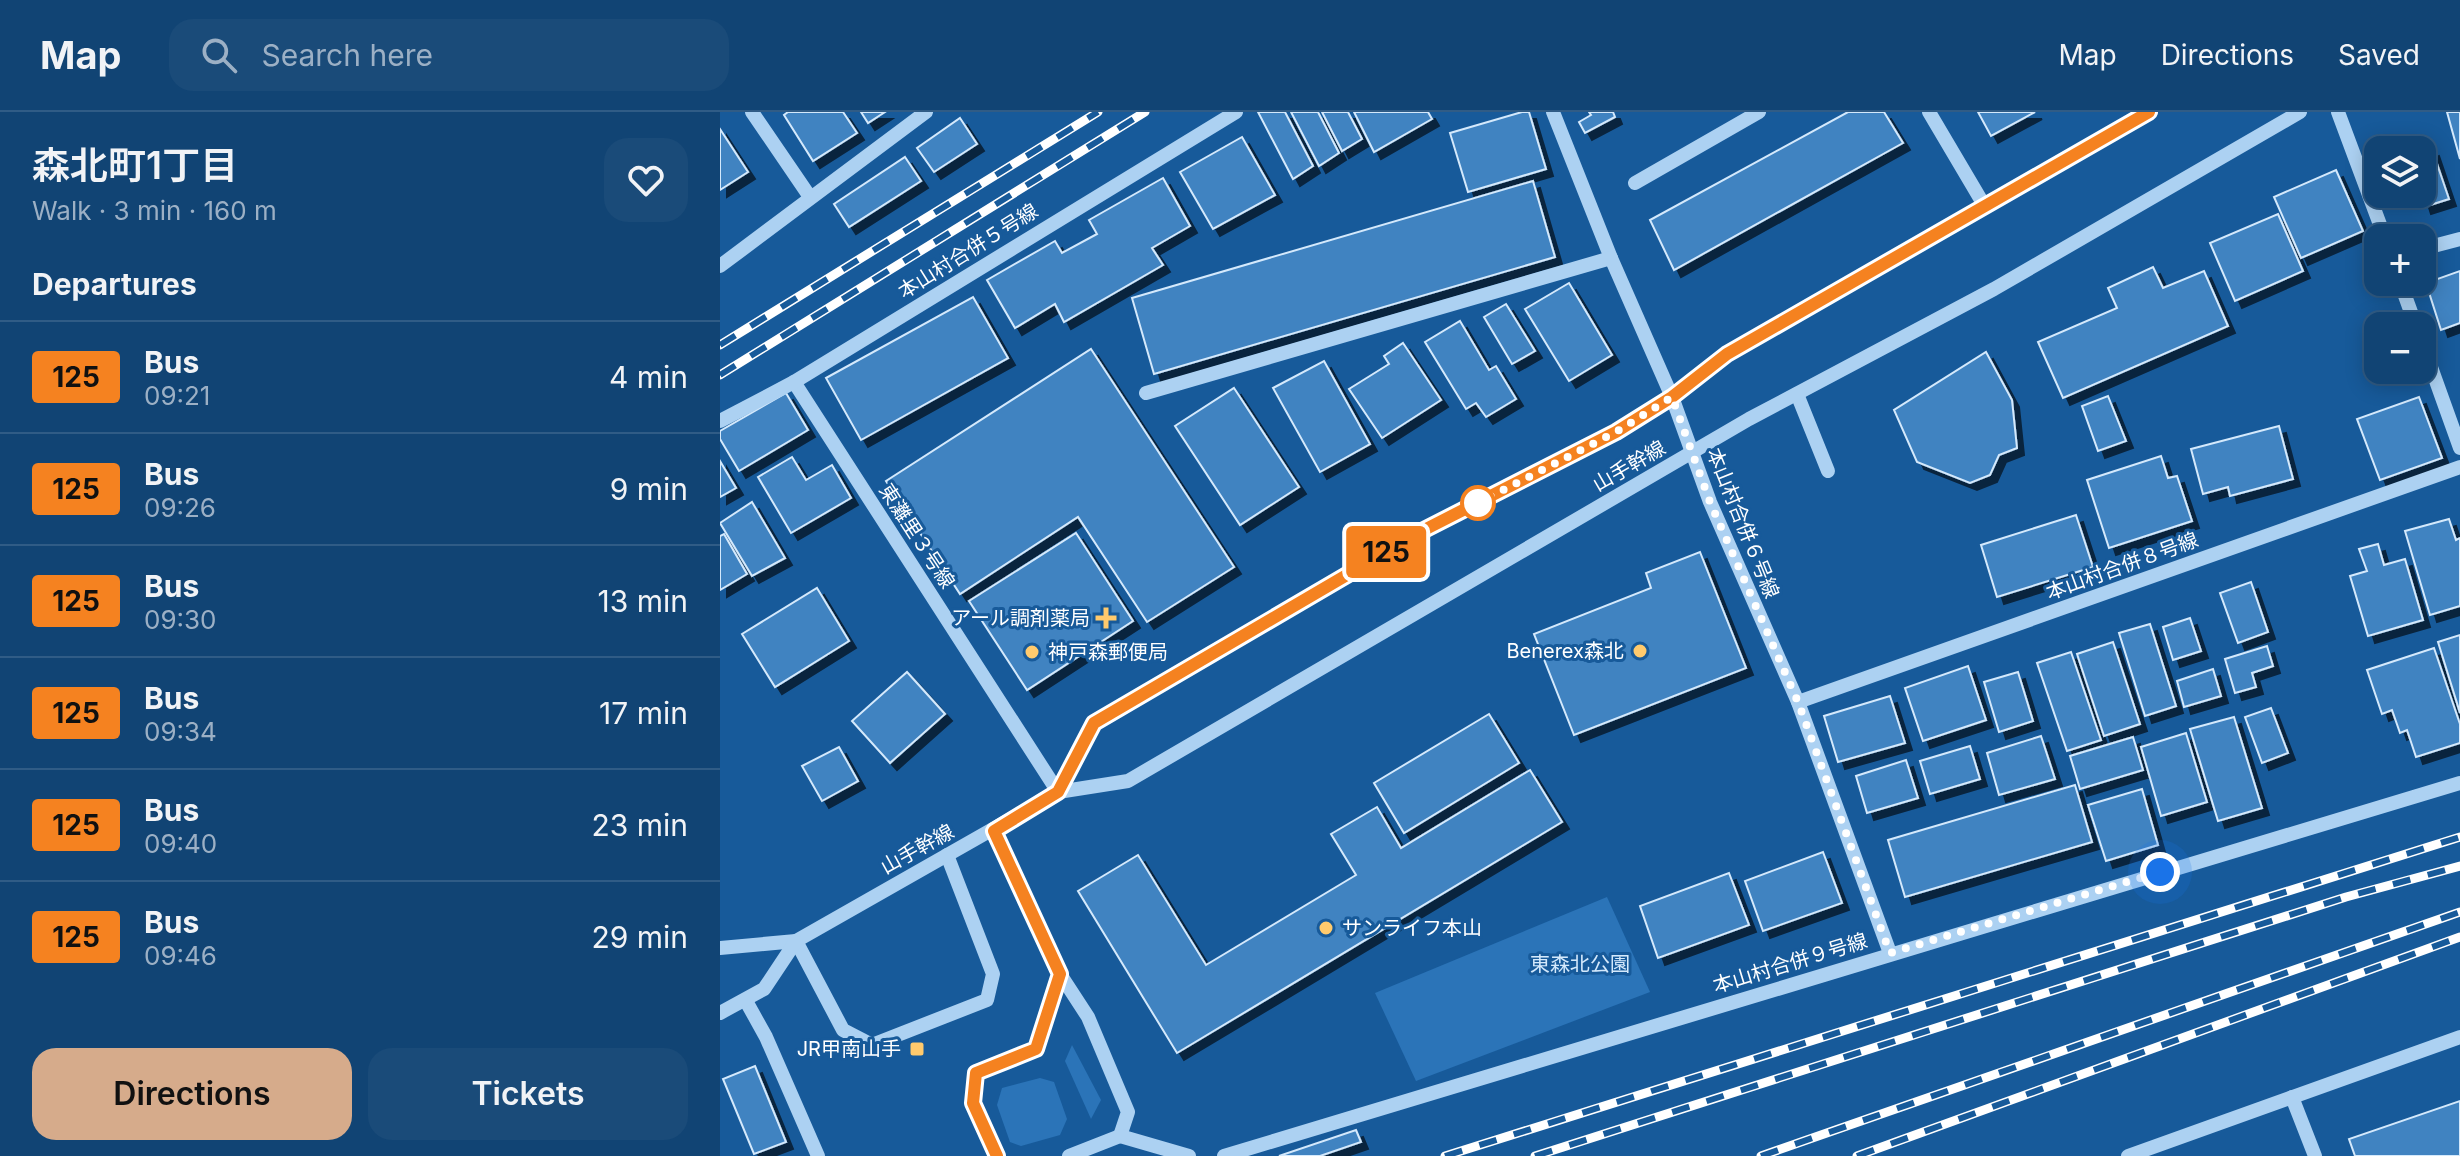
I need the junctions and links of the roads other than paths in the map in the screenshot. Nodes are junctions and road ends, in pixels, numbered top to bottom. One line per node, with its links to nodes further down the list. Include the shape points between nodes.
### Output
1 (752, 112): 11 (street)
2 (926, 112): 11 (street)
3 (1236, 112): 19 (street, 本山村合併５号線)
4 (1553, 112): 16 (street, 本山村合併６号線)
5 (1759, 112): 10 (street)
6 (1929, 112): 12 (street)
7 (2149, 112): 12 (street, 山手幹線)
8 (2300, 112): 21 (street, 山手幹線, via 1994,289)
9 (2338, 112): 13 (street)
10 (1635, 183)
11 (810, 197): 17 (street)
12 (1984, 205): 22 (street, 山手幹線, via 1727,354)
13 (2380, 224)
14 (2460, 239): 15 (street)
15 (2436, 245)
16 (1611, 258): 20 (street); 22 (street, 本山村合併６号線)
17 (720, 266)
18 (2436, 381): 24 (street)
19 (794, 382): 23 (street, 本山村合併５号線); 30 (street, 東灘里３号線)
20 (1146, 393)
21 (1797, 394): 25 (street, 山手幹線); 27 (street)
22 (1672, 397): 25 (street, 本山村合併６号線); 30 (street, 山手幹線, via 1616,432 1422,531 1094,723)
23 (720, 421)
24 (2460, 448)
25 (1692, 452): 28 (street, 本山村合併６号線); 30 (street, 山手幹線, via 1128,781)
26 (2460, 467): 28 (street, 本山村合併８号線)
27 (1828, 471)
28 (1798, 702): 35 (street, 本山村合併６号線)
29 (2460, 783): 35 (street, 本山村合併９号線)
30 (1058, 792): 31 (street, 山手幹線)
31 (994, 831): 32 (street, 山手幹線); 36 (street)
32 (947, 855): 33 (street, 山手幹線); 33 (street, via 993,974 987,1000 872,1045 843,1030)
33 (796, 941): 34 (street, 山手幹線); 37 (street, 山手幹線, via 764,989)
34 (720, 948)
35 (1890, 953): 46 (street, 本山村合併９号線)
36 (1060, 974): 41 (street, via 1088,1017 1128,1112); 43 (street, via 1036,1049 976,1073 973,1103)
37 (746, 1001): 38 (street, 山手幹線); 42 (street)
38 (720, 1013)
39 (2460, 1037): 40 (street)
40 (2292, 1097): 47 (street); 48 (street)
41 (1120, 1136): 44 (street); 45 (street)
42 (818, 1156)
43 (997, 1156)
44 (1069, 1156)
45 (1189, 1156)
46 (1224, 1156)
47 (2128, 1156)
48 (2315, 1156)

